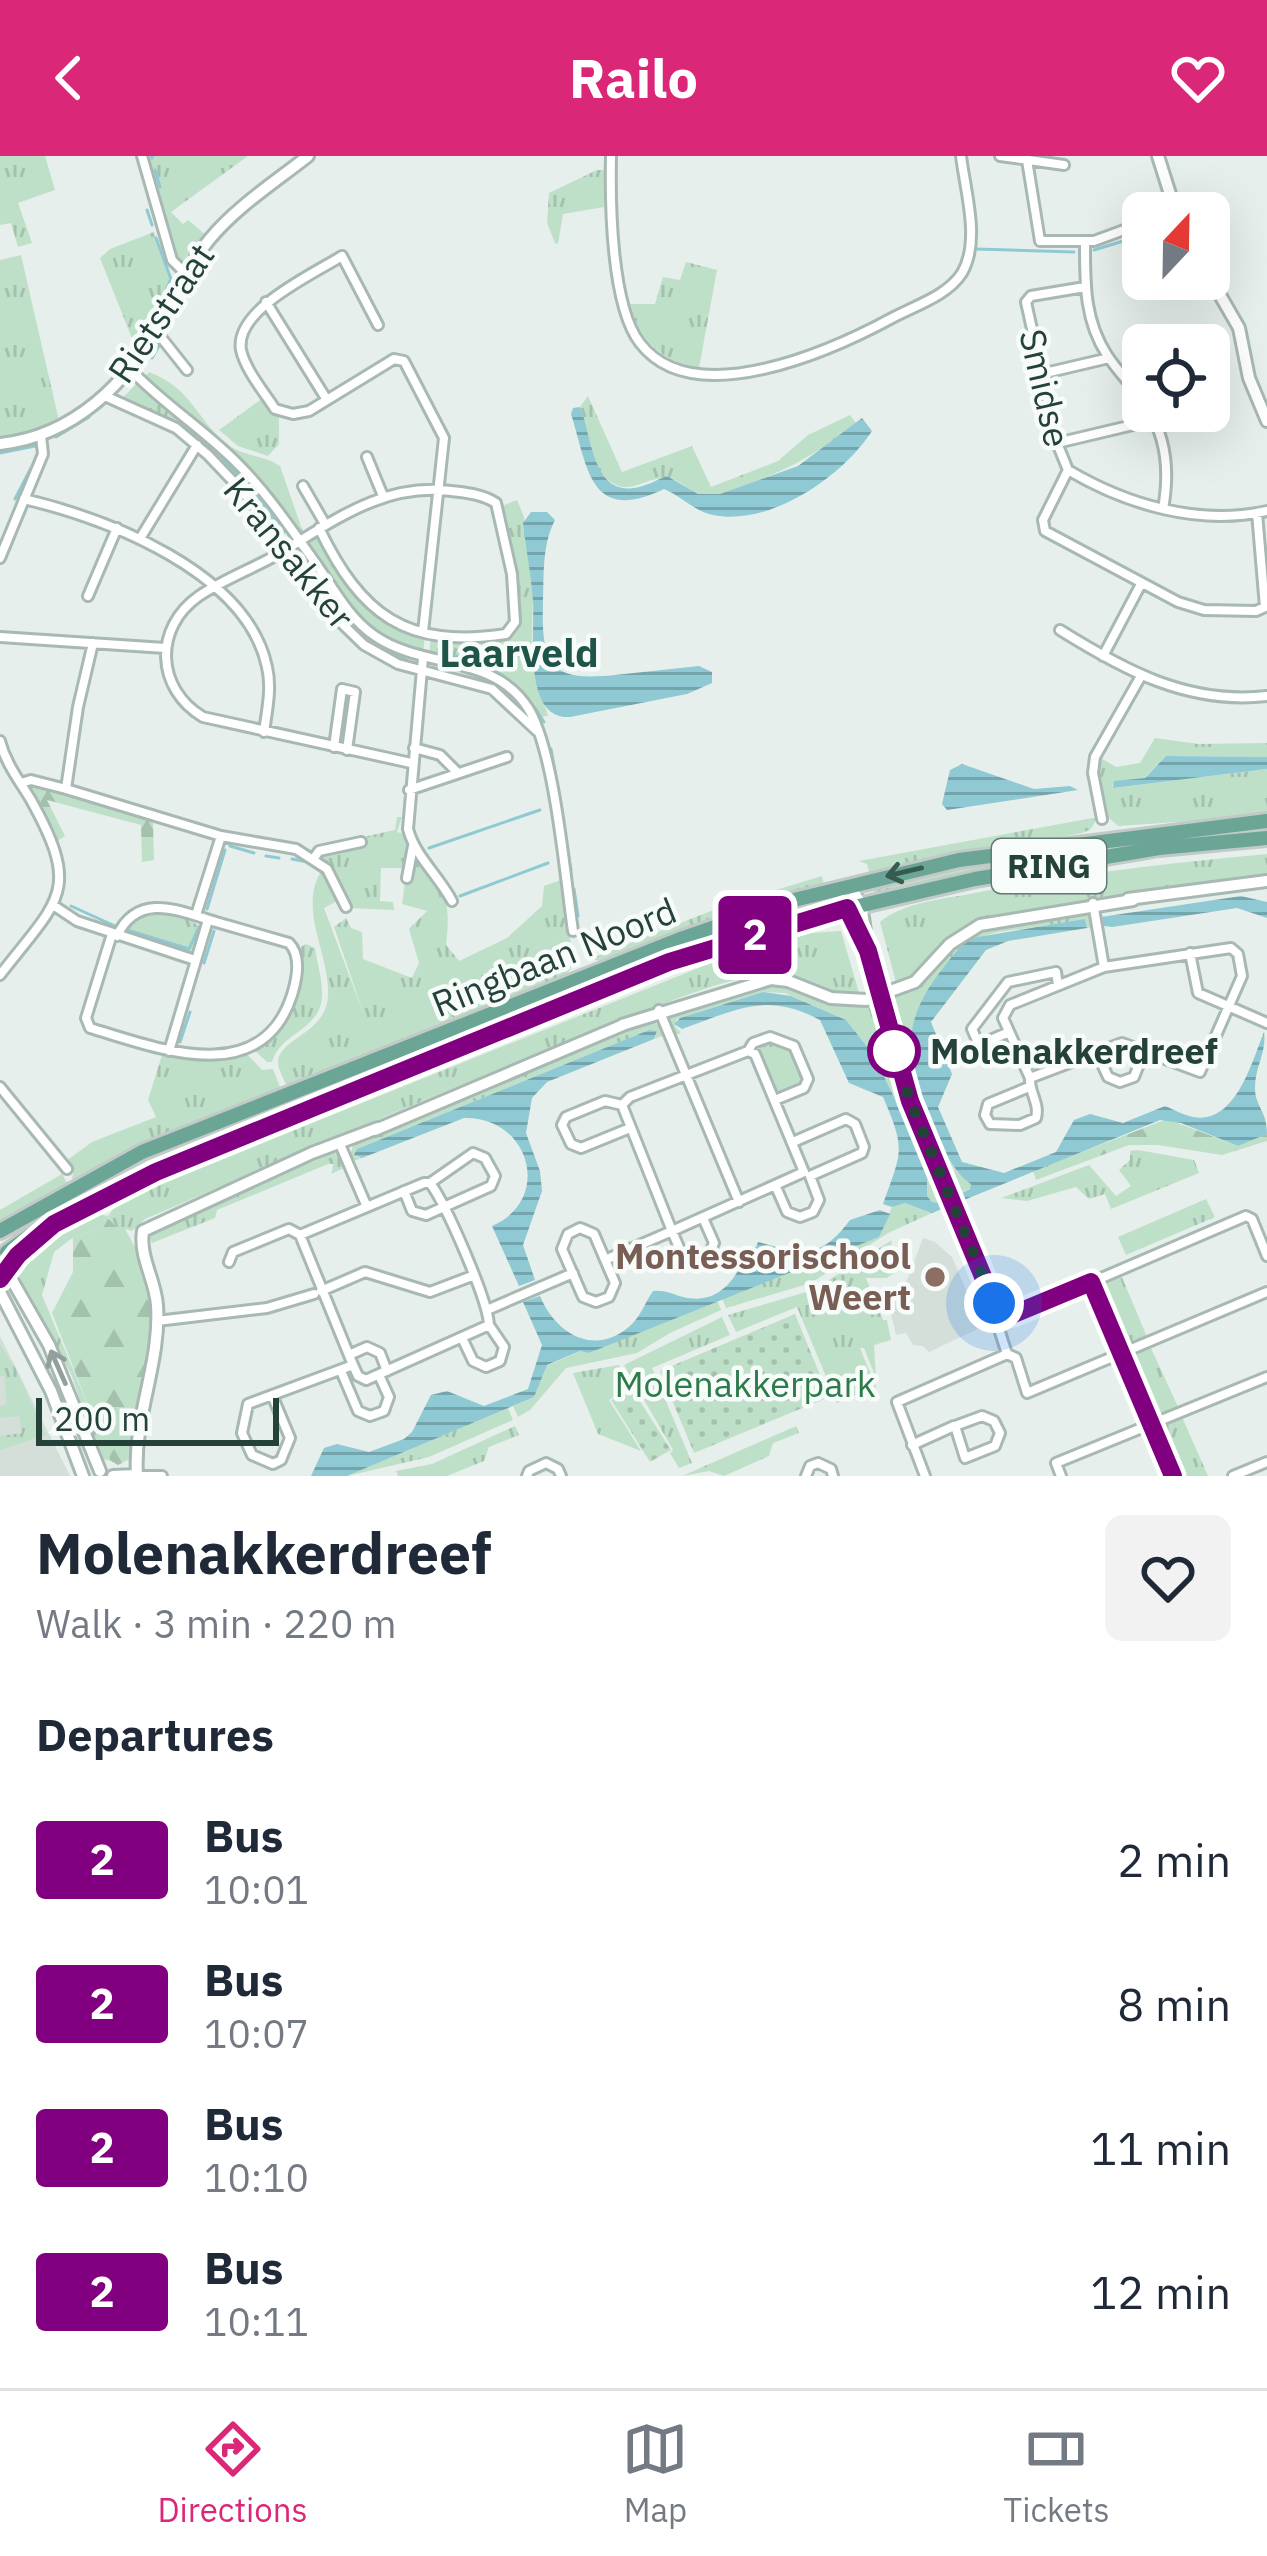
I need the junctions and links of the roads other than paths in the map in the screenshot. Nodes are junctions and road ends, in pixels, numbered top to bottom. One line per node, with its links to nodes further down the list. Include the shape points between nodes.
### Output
1 (142, 156): 12 (street, via 172,260)
2 (308, 156): 12 (street, Rietstraat, via 225,222)
3 (611, 156): 4 (street, via 611,225 631,327 645,349 675,367 712,374 819,354 948,289 970,240)
4 (961, 156)
5 (1000, 156): 7 (street)
6 (1158, 156): 9 (street)
7 (1028, 160): 8 (street); 11 (street, via 1037,238)
8 (1064, 165)
9 (1170, 192)
10 (1122, 233): 11 (street)
11 (1085, 242): 13 (street)
12 (185, 272): 17 (street, Rietstraat)
13 (1085, 287): 18 (street); 21 (street, Smidse, via 1028,298)
14 (1223, 300): 25 (street)
15 (266, 302): 16 (street, via 342,256); 24 (street); 24 (street, via 247,322 241,352 274,409 293,414)
16 (378, 325)
17 (156, 331): 19 (street, Rietstraat); 20 (street)
18 (1108, 358): 21 (street); 22 (street)
19 (130, 369): 23 (street, Rietstraat); 43 (street, Kransakker, via 239,465)
20 (188, 370)
21 (1041, 374): 29 (street, Smidse)
22 (1122, 376)
23 (105, 396): 28 (street, Rietstraat); 31 (street, Kransakker)
24 (328, 400): 35 (street, via 400,359 444,438)
25 (1267, 421)
26 (1122, 425): 29 (street)
27 (1156, 432): 38 (street, via 1167,472)
28 (41, 436): 30 (street, Rietstraat); 37 (street, via 44,448)
29 (1057, 443): 33 (street, Smidse)
30 (0, 444)
31 (196, 446): 42 (street); 44 (street, Kransakker, via 245,494)
32 (367, 458): 36 (street)
33 (1068, 470): 38 (street, Smidse); 46 (street, via 1042,527)
34 (302, 486): 40 (street)
35 (438, 489): 36 (street); 50 (street); 50 (street, via 496,502 517,613 506,634)
36 (382, 496): 40 (street)
37 (24, 499): 41 (street); 45 (street)
38 (1162, 509): 39 (street, Smidse)
39 (1262, 512): 46 (street, via 1265,607 1204,610)
40 (322, 526): 43 (street); 50 (street, via 371,608)
41 (117, 528): 42 (street); 48 (street)
42 (141, 537): 47 (street)
43 (299, 542): 44 (street); 55 (street, Kransakker, via 373,635)
44 (285, 550): 47 (street); 56 (street, Kransakker, via 364,646)
45 (0, 558)
46 (1141, 584): 54 (street)
47 (216, 588): 53 (street, via 176,619); 59 (street, via 264,654)
48 (88, 596)
49 (1060, 630): 54 (street)
50 (423, 632)
51 (0, 637): 52 (street)
52 (93, 642): 53 (street); 69 (street)
53 (165, 648): 59 (street, via 171,684 191,710)
54 (1102, 656): 57 (street)
55 (423, 658): 56 (street); 60 (street, Kransakker, via 496,678 528,708)
56 (419, 671): 60 (street, Kransakker, via 492,689); 63 (street)
57 (1141, 676): 58 (street, via 1199,694); 71 (street, via 1095,757)
58 (1267, 696)
59 (264, 732): 61 (street)
60 (538, 732): 88 (street, Kransakker)
61 (334, 747): 64 (street); 64 (street, via 342,689 355,692)
62 (1, 748): 68 (street)
63 (413, 748): 66 (street); 67 (street, via 440,755)
64 (347, 750): 66 (street)
65 (507, 758): 67 (street)
66 (411, 763): 70 (street)
67 (458, 773): 70 (street)
68 (21, 783): 69 (street); 82 (street, via 58,857)
69 (66, 789): 73 (street)
70 (409, 790): 76 (street)
71 (1102, 819)
72 (1267, 821): 80 (main road, Ringbaan Noord / RING, one-way to 80, via 959,860)
73 (221, 836): 77 (street); 86 (street)
74 (1267, 838): 84 (main road, Ringbaan Noord / RING, via 1087,859)
75 (361, 842): 77 (street)
76 (412, 846): 78 (street); 81 (street)
77 (314, 858): 85 (street)
78 (406, 878)
79 (1267, 881): 83 (street)
80 (849, 885): 84 (street); 125 (main road, Ringbaan Noord / RING, via 682,938 142,1152 32,1214)
81 (452, 901)
82 (53, 905): 89 (street); 93 (street)
83 (1093, 905): 92 (street); 95 (street, via 962,933 915,982)
84 (854, 906): 95 (street); 125 (main road, Ringbaan Noord / RING, via 669,962 528,1016 156,1172 54,1224)
85 (346, 907)
86 (196, 915): 87 (street); 89 (street, via 142,910)
87 (208, 920): 91 (street); 100 (street, via 292,945 293,990 283,1014 246,1047 202,1058)
88 (573, 931)
89 (115, 935): 91 (street); 100 (street, via 87,1025)
90 (1190, 953): 92 (street); 96 (street, via 1198,993); 96 (street, via 1238,954 1242,976)
91 (195, 960): 100 (street)
92 (1104, 967): 94 (street)
93 (0, 975)
94 (1058, 985): 99 (street, via 1004,1010); 99 (street, via 1056,972 1008,982 972,1029 979,1045)
95 (880, 996): 97 (street, via 842,1000 771,979); 133 (street, via 910,1101)
96 (1229, 1007): 98 (street); 102 (street, via 1200,1072)
97 (660, 1013): 104 (street); 111 (street)
98 (1267, 1023)
99 (1009, 1032): 105 (street)
100 (169, 1051)
101 (748, 1051): 104 (street); 107 (street); 107 (street, via 770,1037 794,1046 808,1079)
102 (1144, 1052): 103 (street, via 1122,1043); 103 (street, via 1134,1077 1120,1082 1108,1077)
103 (1097, 1053): 105 (street)
104 (685, 1074): 108 (street); 117 (street)
105 (1030, 1082): 105 (street, via 988,1104 990,1124 1036,1118)
106 (0, 1087): 112 (street)
107 (775, 1100): 110 (street)
108 (622, 1105): 109 (street); 109 (street, via 605,1100 562,1126 581,1148)
109 (630, 1128): 121 (street)
110 (793, 1142): 113 (street); 113 (street, via 846,1119 855,1124 862,1153)
111 (340, 1144): 118 (street); 134 (street, via 148,1226 141,1246)
112 (67, 1169)
113 (807, 1174): 115 (street); 115 (street, via 819,1200 813,1212 787,1212)
114 (430, 1183): 116 (street); 119 (street); 119 (street, via 473,1154 495,1176 491,1186)
115 (776, 1187): 117 (street)
116 (404, 1192): 118 (street); 119 (street, via 412,1211)
117 (740, 1202): 120 (street)
118 (367, 1207): 122 (street)
119 (443, 1207): 128 (street)
120 (703, 1217): 121 (street); 121 (street, via 714,1243 702,1260 683,1257)
121 (672, 1231): 124 (street)
122 (300, 1235): 126 (street, via 289,1229 233,1252); 130 (street)
123 (1267, 1256): 129 (street, via 1246,1216)
124 (604, 1260): 127 (street, via 615,1283 609,1298 583,1297); 127 (street, via 594,1234 580,1228 562,1249)
125 (3, 1261): 148 (street, one-way to 125); 149 (street)
126 (229, 1262)
127 (573, 1273): 132 (street)
128 (472, 1276): 130 (street, via 430,1292 365,1272); 132 (street)
129 (1091, 1282): 133 (street); 137 (street)
130 (318, 1292): 134 (street, via 236,1313); 139 (street)
131 (1267, 1292): 137 (street)
132 (487, 1310): 135 (street)
133 (1005, 1315): 138 (street, via 999,1329)
134 (157, 1321): 150 (street)
135 (489, 1325): 136 (street); 136 (street, via 504,1347 500,1361 473,1361)
136 (464, 1340): 141 (street)
137 (1120, 1352): 138 (street, via 1027,1393 1016,1358); 144 (street)
138 (1006, 1354): 146 (street, via 897,1402)
139 (351, 1360): 140 (street); 141 (street, via 366,1380); 141 (street, via 367,1347 380,1353)
140 (341, 1371): 141 (street, via 358,1411 370,1416 384,1411 389,1397); 143 (street)
141 (383, 1373)
142 (1267, 1377): 144 (street)
143 (272, 1395): 143 (street, via 248,1404 242,1433 252,1455 273,1464 290,1438)
144 (1151, 1425): 157 (street, via 1056,1463); 158 (street)
145 (955, 1426): 145 (street, via 964,1458 995,1445 1000,1433 982,1416); 146 (street)
146 (912, 1445): 156 (street)
147 (1267, 1462): 159 (street)
148 (107, 1474): 149 (street); 150 (street)
149 (84, 1476)
150 (137, 1476): 151 (street)
151 (161, 1476)
152 (527, 1476): 153 (street, via 545,1463)
153 (561, 1476)
154 (806, 1476): 155 (street, via 818,1463)
155 (833, 1476)
156 (925, 1476)
157 (1061, 1476)
158 (1173, 1476)
159 (1233, 1476)

